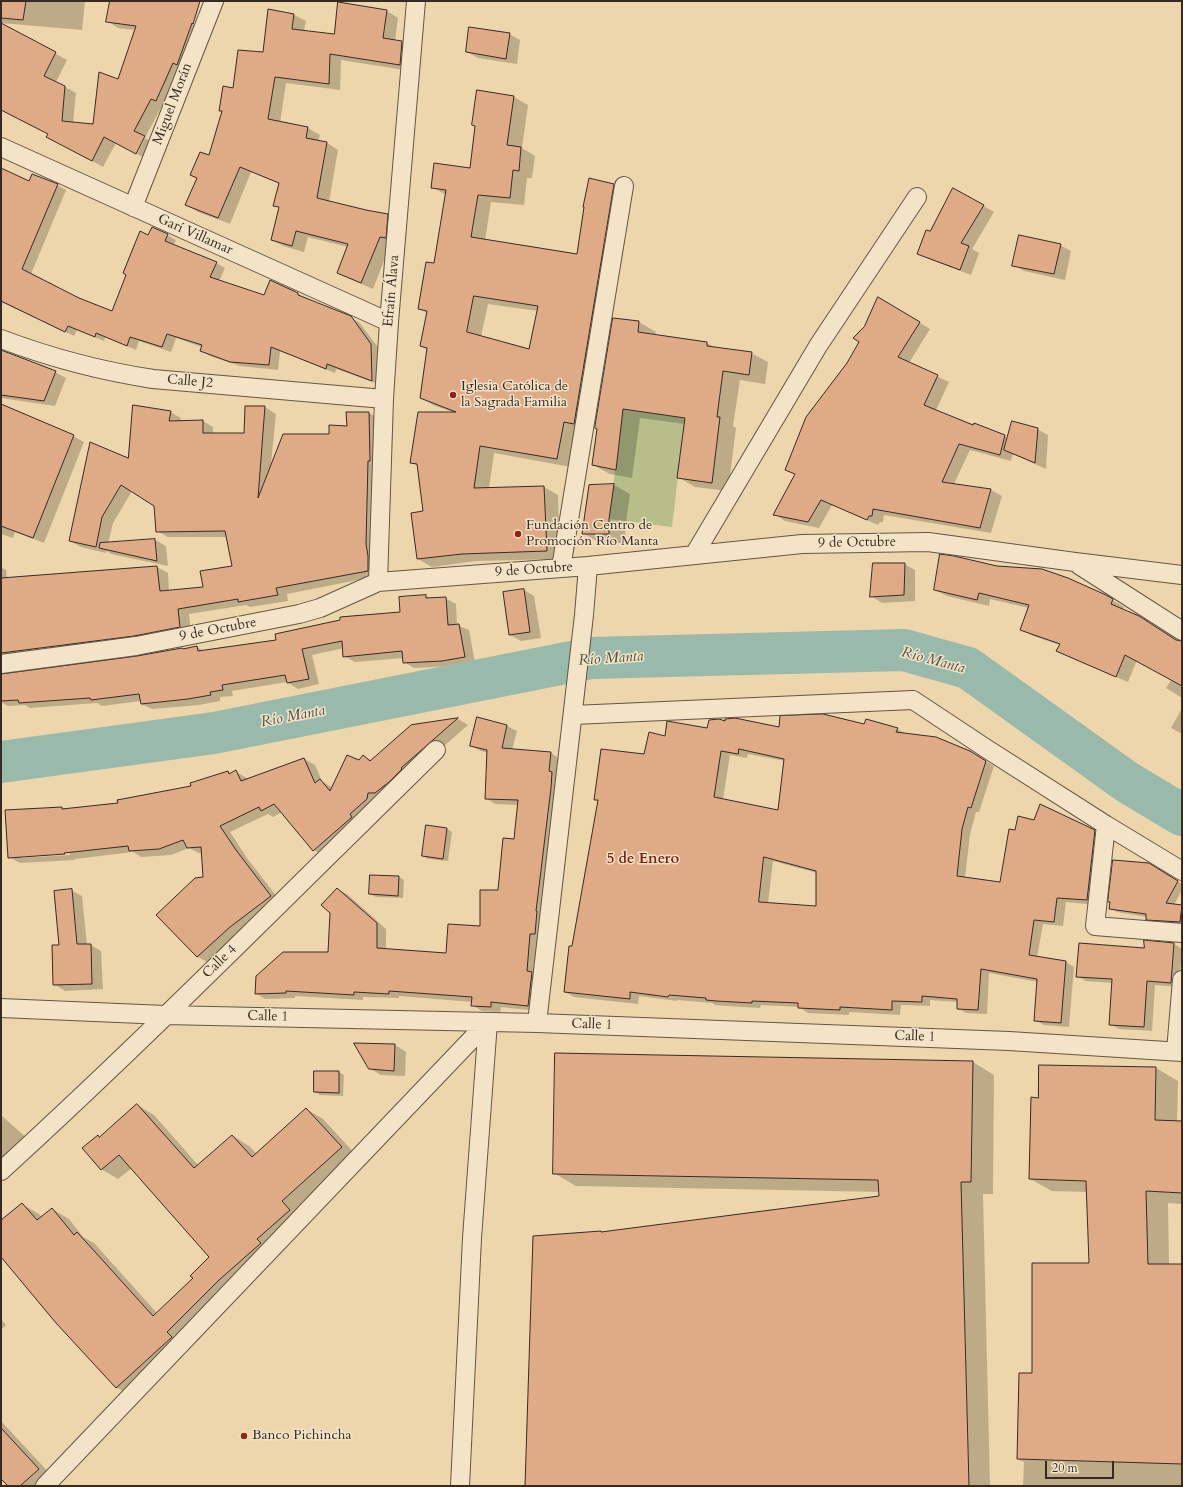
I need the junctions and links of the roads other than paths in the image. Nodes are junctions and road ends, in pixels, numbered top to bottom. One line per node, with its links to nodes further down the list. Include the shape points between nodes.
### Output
1 (214, 1): 6 (street, Miguel Morán)
2 (416, 1): 7 (street, Efraín Álava)
3 (1, 147): 6 (street, Garí Villamar)
4 (624, 186): 13 (street)
5 (916, 197): 10 (street, via 818,346)
6 (133, 207): 7 (street, Garí Villamar)
7 (389, 322): 9 (street, Efraín Álava)
8 (1, 340): 9 (street, Calle J2, via 58,359 123,375)
9 (384, 399): 15 (street, Efraín Álava)
10 (694, 555): 11 (street, 9 de Octubre, via 802,544 928,542); 12 (street, 9 de Octubre)
11 (1075, 562): 14 (street, 9 de Octubre); 16 (street, 9 de Octubre)
12 (588, 566): 13 (street, 9 de Octubre); 18 (street)
13 (561, 568): 15 (street, 9 de Octubre)
14 (1182, 575)
15 (378, 582): 17 (street, 9 de Octubre, via 320,608 299,614 136,646)
16 (1182, 631)
17 (1, 664)
18 (572, 715): 20 (street, via 914,700 987,750); 27 (street)
19 (436, 750): 25 (street, Calle 4)
20 (1106, 825): 21 (street); 22 (street, via 1095,926)
21 (1182, 871)
22 (1182, 933)
23 (1182, 980): 28 (street)
24 (1, 1008): 25 (street, Calle 1)
25 (165, 1015): 26 (street, Calle 1); 29 (street, Calle 4)
26 (488, 1022): 27 (street, Calle 1); 30 (street); 31 (street, via 472,1238)
27 (537, 1023): 28 (street, Calle 1, via 1009,1041)
28 (1179, 1051)
29 (1, 1171)
30 (45, 1486)
31 (460, 1486)

